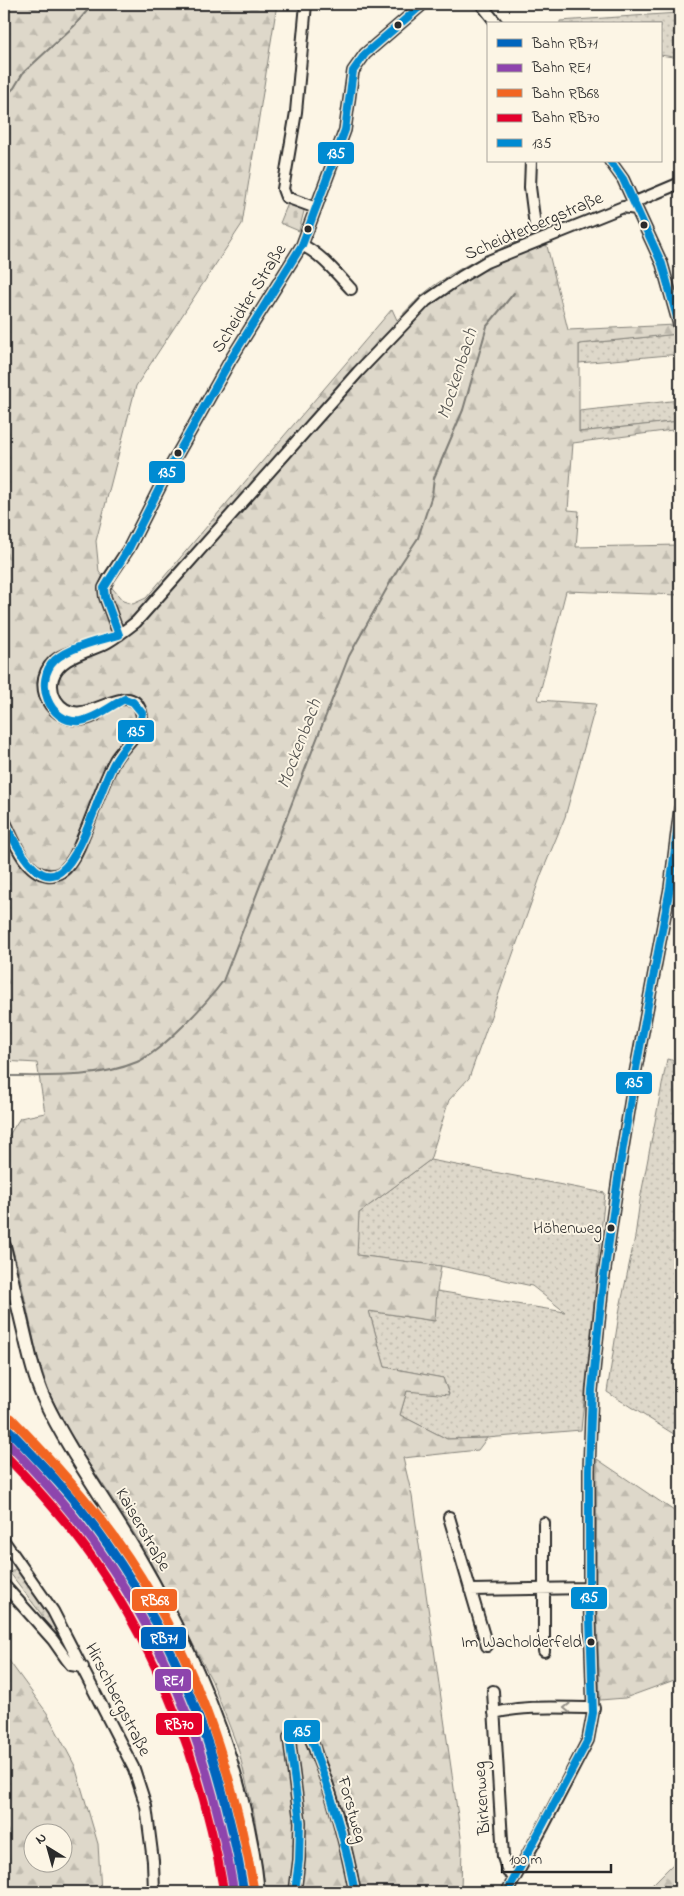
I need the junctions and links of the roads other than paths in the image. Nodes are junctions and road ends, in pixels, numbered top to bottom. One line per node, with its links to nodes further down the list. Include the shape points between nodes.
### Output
1 (306, 4): 9 (street, via 296,112 283,189 286,197)
2 (423, 4): 9 (street, Scheidter Straße, via 356,64 351,76 345,130)
3 (481, 4): 4 (street)
4 (495, 22)
5 (531, 162): 10 (street, via 530,187)
6 (611, 162): 8 (street, via 623,179)
7 (680, 183): 8 (street, Scheidterbergstraße)
8 (635, 206): 13 (street, via 662,264); 14 (street, Scheidterbergstraße, via 623,207 486,262 426,301 358,372 152,606)
9 (316, 208): 11 (street, Scheidter Straße)
10 (536, 226)
11 (302, 245): 12 (street, Scheidter Straße, via 315,251); 14 (street, Scheidter Straße, via 231,359 104,588)
12 (351, 289)
13 (680, 328)
14 (119, 635): 16 (street, Scheidterbergstraße, via 59,666 53,677 55,698 65,709 77,713 90,712 116,699 125,699 133,702 142,713 141,722 112,765 79,846 65,869 57,874 44,875 30,866)
15 (680, 809): 22 (street, via 670,888 635,1074 603,1283 592,1390)
16 (4, 820)
17 (4, 1246): 33 (main road, Kaiserstraße, via 43,1397 157,1591 220,1729 239,1789)
18 (449, 1517): 23 (street)
19 (544, 1523): 24 (street)
20 (4, 1541): 27 (street, Hirschbergstraße, via 53,1611)
21 (4, 1585): 27 (street, via 53,1640 66,1660 71,1665)
22 (589, 1588): 24 (street); 29 (street)
23 (470, 1590): 24 (street); 25 (street)
24 (544, 1590): 26 (street)
25 (487, 1646)
26 (544, 1651)
27 (83, 1667): 32 (street, Hirschbergstraße, via 141,1787 154,1861)
28 (493, 1691): 30 (street, Birkenweg)
29 (594, 1708): 30 (street, one-way to 30, via 540,1707); 31 (street, via 588,1740)
30 (494, 1713): 31 (street, Birkenweg, via 503,1857 508,1872)
31 (515, 1877): 36 (street)
32 (154, 1892)
33 (258, 1892)
34 (296, 1892): 35 (street, Forstweg, via 300,1822 289,1737 301,1730 310,1738 324,1774 345,1842)
35 (355, 1892)
36 (507, 1892)

